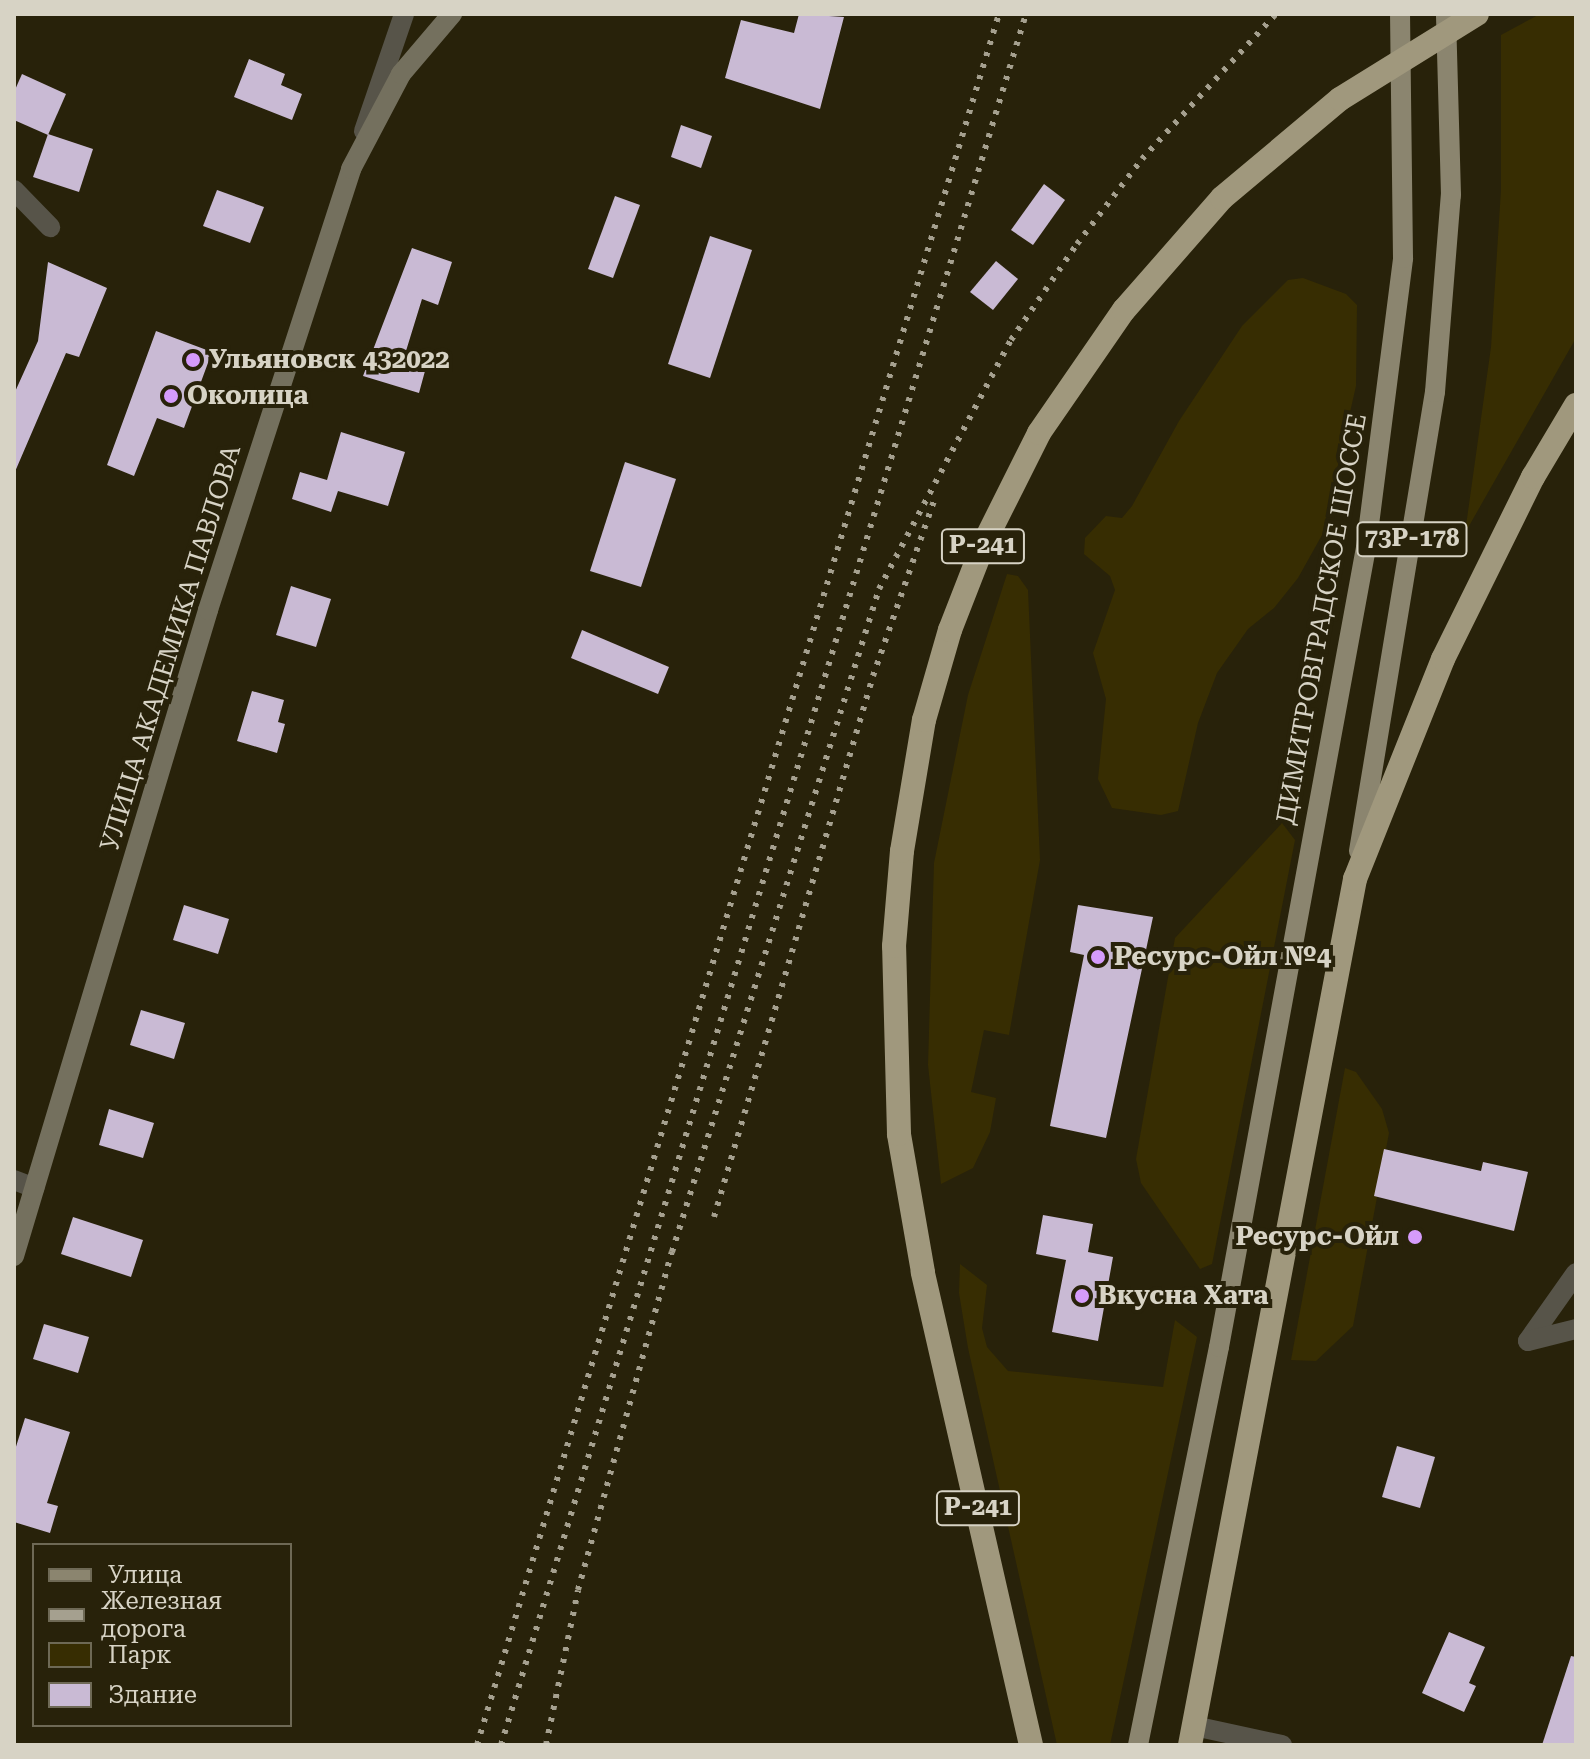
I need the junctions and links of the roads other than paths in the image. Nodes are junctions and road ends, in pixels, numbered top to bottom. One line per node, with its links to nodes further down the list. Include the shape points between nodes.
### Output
1 (404, 14): 6 (street, УЛИЦА АКАДЕМИКА ПАВЛОВА)
2 (452, 14): 6 (street, via 401,74)
3 (1400, 14): 18 (main road, ДИМИТРОВГРАДСКОЕ ШОССЕ / 73Р-178, via 1405,196 1391,374 1363,564 1219,1347)
4 (1446, 14): 10 (main road, 73Р-178, via 1451,195 1435,392)
5 (1477, 14): 17 (highway, Р-241, via 1316,119 1222,198 1124,310 1039,433 984,543 950,630 924,720 902,851 894,946 899,1134 923,1272)
6 (351, 169): 12 (street, УЛИЦА АКАДЕМИКА ПАВЛОВА, via 208,610)
7 (14, 190): 8 (street)
8 (50, 227)
9 (1576, 405): 10 (highway, via 1533,477 1443,659)
10 (1355, 879): 16 (highway)
11 (14, 1180): 12 (street)
12 (35, 1188): 13 (street, УЛИЦА АКАДЕМИКА ПАВЛОВА)
13 (14, 1256)
14 (1576, 1273): 15 (street, via 1528,1341)
15 (1576, 1329)
16 (1192, 1735): 19 (street)
17 (1031, 1745)
18 (1138, 1745)
19 (1282, 1745)

